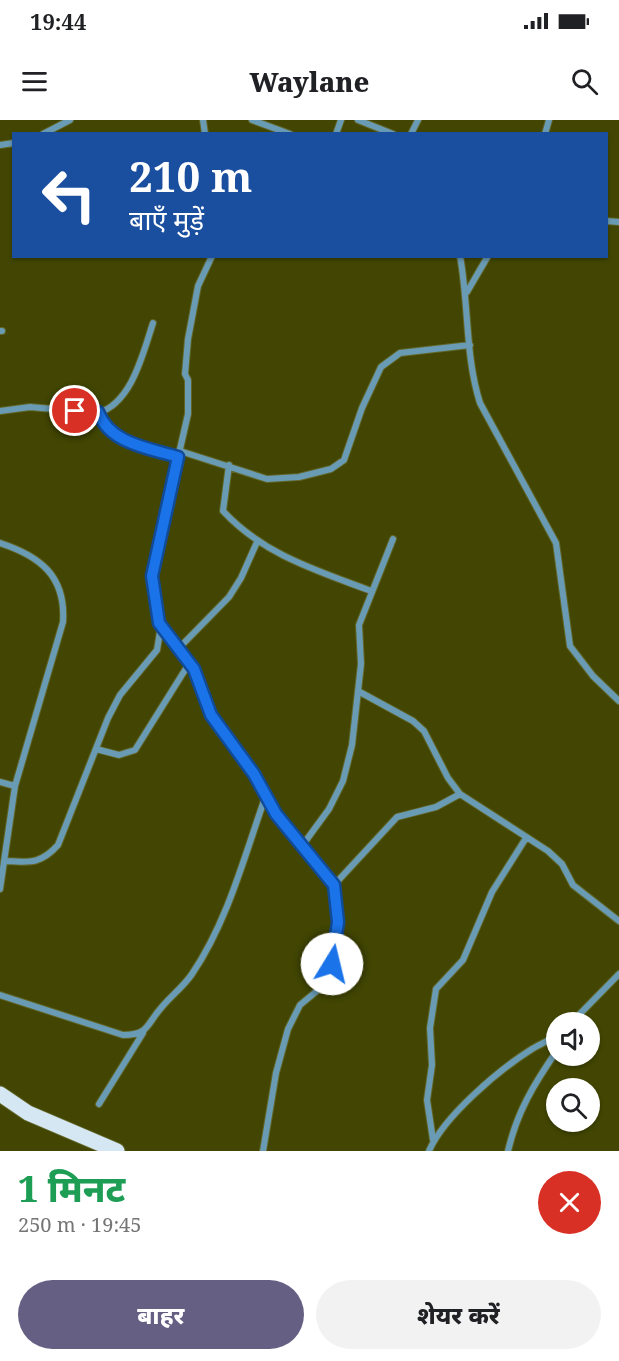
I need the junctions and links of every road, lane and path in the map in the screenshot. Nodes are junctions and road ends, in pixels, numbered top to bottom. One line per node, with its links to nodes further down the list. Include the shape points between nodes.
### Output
1 (70, 120): 4 (street)
2 (252, 120): 5 (street)
3 (358, 120): 6 (street)
4 (47, 132)
5 (285, 132)
6 (388, 132)
7 (211, 258): 15 (street, via 198,286 188,339 188,414)
8 (460, 258): 10 (street)
9 (487, 258): 10 (street)
10 (466, 292): 12 (street)
11 (153, 323): 14 (street, via 128,385 109,410)
12 (470, 345): 16 (street, via 400,353 389,358 373,382 344,460 331,469 281,480); 25 (street, via 480,403 556,543 570,646)
13 (0, 411): 14 (street, via 30,407)
14 (98, 412): 15 (street, via 102,423 118,438)
15 (179, 454): 16 (street); 21 (street, via 152,576)
16 (229, 465): 18 (street, via 223,511)
17 (393, 539): 20 (street)
18 (257, 542): 20 (street); 22 (street, via 229,597)
19 (0, 543): 28 (street, via 40,560 55,578 64,605 63,622)
20 (371, 591): 24 (street, via 359,626)
21 (159, 623): 22 (street); 26 (street, via 157,650 120,695)
22 (180, 647): 23 (street)
23 (190, 662): 26 (street, via 135,750 119,755); 30 (street, via 211,715)
24 (358, 691): 29 (street, via 394,708 424,731); 32 (street, via 343,781 329,809)
25 (619, 701)
26 (96, 749): 33 (street, via 58,845 47,858)
27 (0, 782): 28 (street)
28 (15, 786): 33 (street)
29 (460, 794): 31 (street); 34 (street, via 436,807 397,816)
30 (266, 795): 32 (street); 40 (street, via 207,948 191,975)
31 (526, 838): 36 (street, via 548,851 562,864 573,885); 45 (street, via 492,892 463,960 436,989 427,1100)
32 (302, 846): 34 (street)
33 (4, 861): 35 (street)
34 (334, 885): 47 (street, via 338,922 332,964 324,985 300,1005 288,1029)
35 (0, 888)
36 (619, 921)
37 (619, 974): 39 (street)
38 (0, 995): 40 (street, via 123,1035)
39 (582, 1012)
40 (144, 1031): 44 (street)
41 (546, 1041): 45 (street, via 482,1089 446,1122)
42 (547, 1066): 49 (street, via 527,1095)
43 (0, 1094): 46 (main road, via 28,1113)
44 (99, 1104)
45 (433, 1140): 48 (street)
46 (117, 1151)
47 (263, 1151)
48 (429, 1151)
49 (508, 1151)

